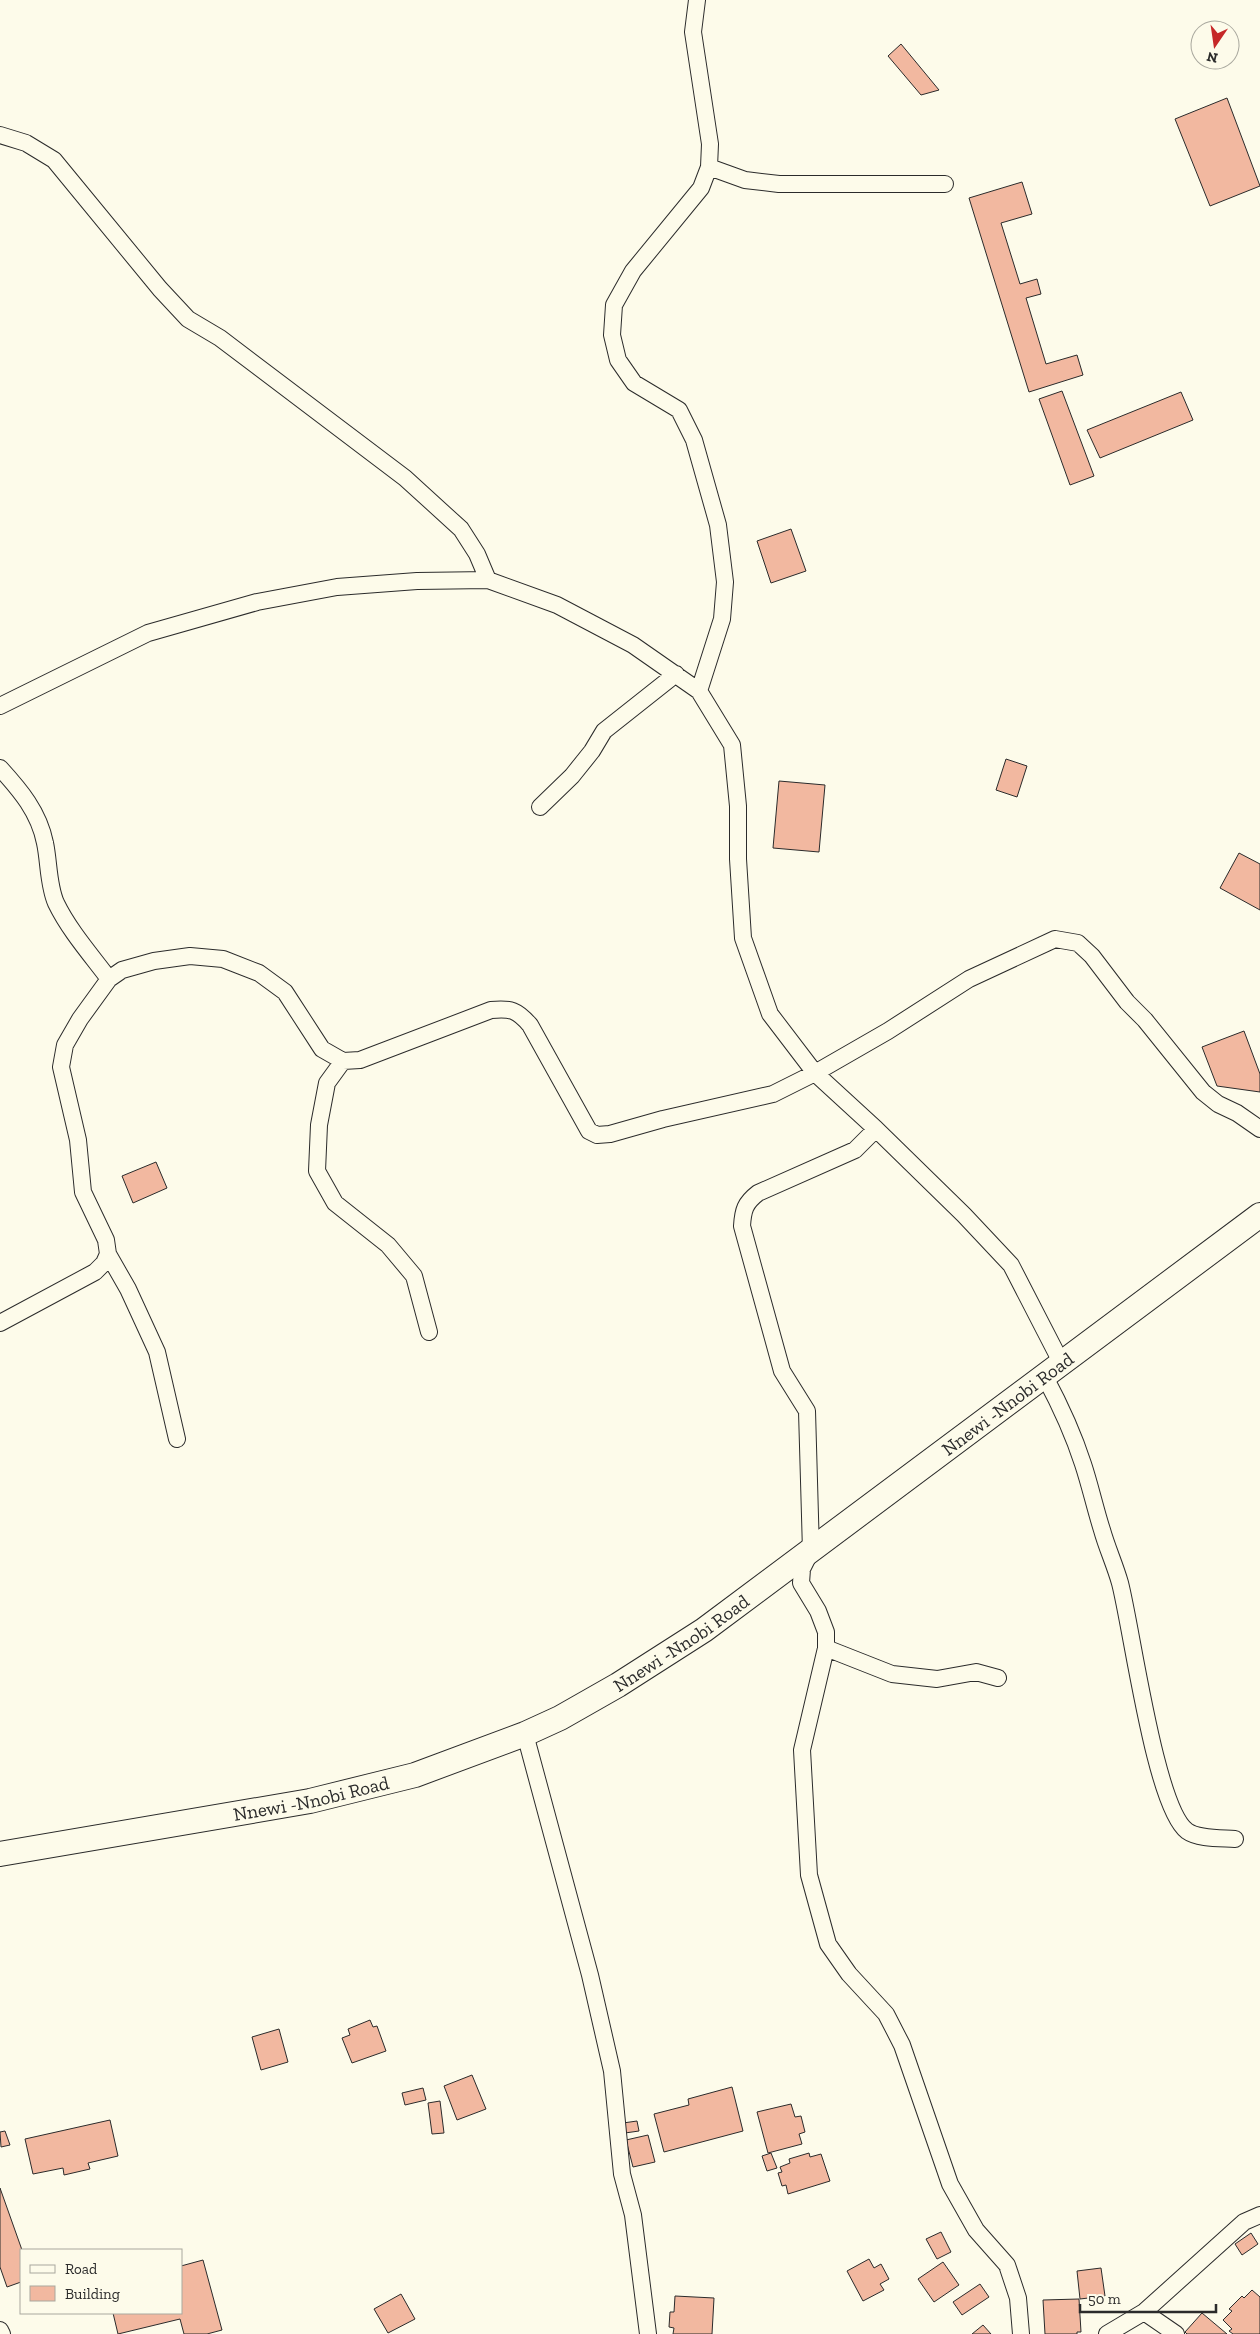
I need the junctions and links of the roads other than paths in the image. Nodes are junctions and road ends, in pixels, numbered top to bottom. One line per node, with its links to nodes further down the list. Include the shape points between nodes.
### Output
1 (697, 0): 3 (street, via 693,32 710,144)
2 (0, 135): 5 (street, via 26,143 54,160 188,319 227,343 405,478 461,530 478,554)
3 (708, 166): 4 (street, via 745,180 778,184); 7 (street, via 701,188 633,271 614,304 612,335 618,360 634,383 679,410 694,440 718,525 725,582 722,618)
4 (945, 184)
5 (488, 580): 6 (street, via 557,605 632,645); 8 (street, via 337,587 257,602 148,633)
6 (676, 674): 7 (street); 10 (street, via 604,731 572,776)
7 (699, 691): 13 (street, via 732,745 744,938 770,1014)
8 (0, 706)
9 (0, 768): 11 (street, via 21,790 36,817 44,840 56,902)
10 (540, 807)
11 (108, 979): 12 (street, via 122,970 154,961 190,956 223,959 259,973 285,992 322,1049); 17 (street, via 65,1045 62,1067 78,1140 83,1192 106,1240)
12 (343, 1061): 13 (street, via 360,1060 491,1010 506,1008 520,1013 530,1025 589,1131 597,1135 773,1094); 19 (street, via 327,1083 319,1125 317,1171 335,1203 388,1245 414,1276)
13 (816, 1073): 14 (street); 15 (street, via 969,979 1056,939 1078,943 1092,956 1126,1002 1145,1020 1203,1092)
14 (876, 1129): 20 (street, via 1011,1266); 22 (street, via 855,1150 758,1193 743,1209 742,1226 782,1371 807,1411)
15 (1260, 1129)
16 (1260, 1215): 20 (main road, Nnewi -Nnobi Road)
17 (108, 1254): 18 (street, via 95,1272); 21 (street, via 157,1352)
18 (0, 1323)
19 (429, 1332)
20 (1053, 1371): 22 (main road, Nnewi -Nnobi Road); 26 (street, via 1120,1582 1144,1709 1174,1814 1187,1831)
21 (177, 1439)
22 (811, 1551): 23 (street, via 802,1569 801,1582 826,1632); 25 (main road, Nnewi -Nnobi Road, via 704,1630 626,1680)
23 (826, 1648): 24 (street, via 892,1674 937,1679 976,1672); 33 (street, via 802,1750 808,1875 825,1936 849,1974 886,2014 902,2045 950,2184 976,2230 1007,2265 1018,2298)
24 (998, 1678)
25 (525, 1734): 27 (main road, Nnewi -Nnobi Road, via 415,1774 310,1801); 32 (street, via 590,1975 612,2070 622,2174 633,2215)
26 (1235, 1839)
27 (0, 1854)
28 (1260, 2215): 29 (street, via 1244,2222)
29 (1144, 2312): 34 (street); 35 (street)
30 (0, 2330): 31 (street)
31 (2, 2334)
32 (648, 2334)
33 (1021, 2334)
34 (1107, 2334)
35 (1176, 2334)

